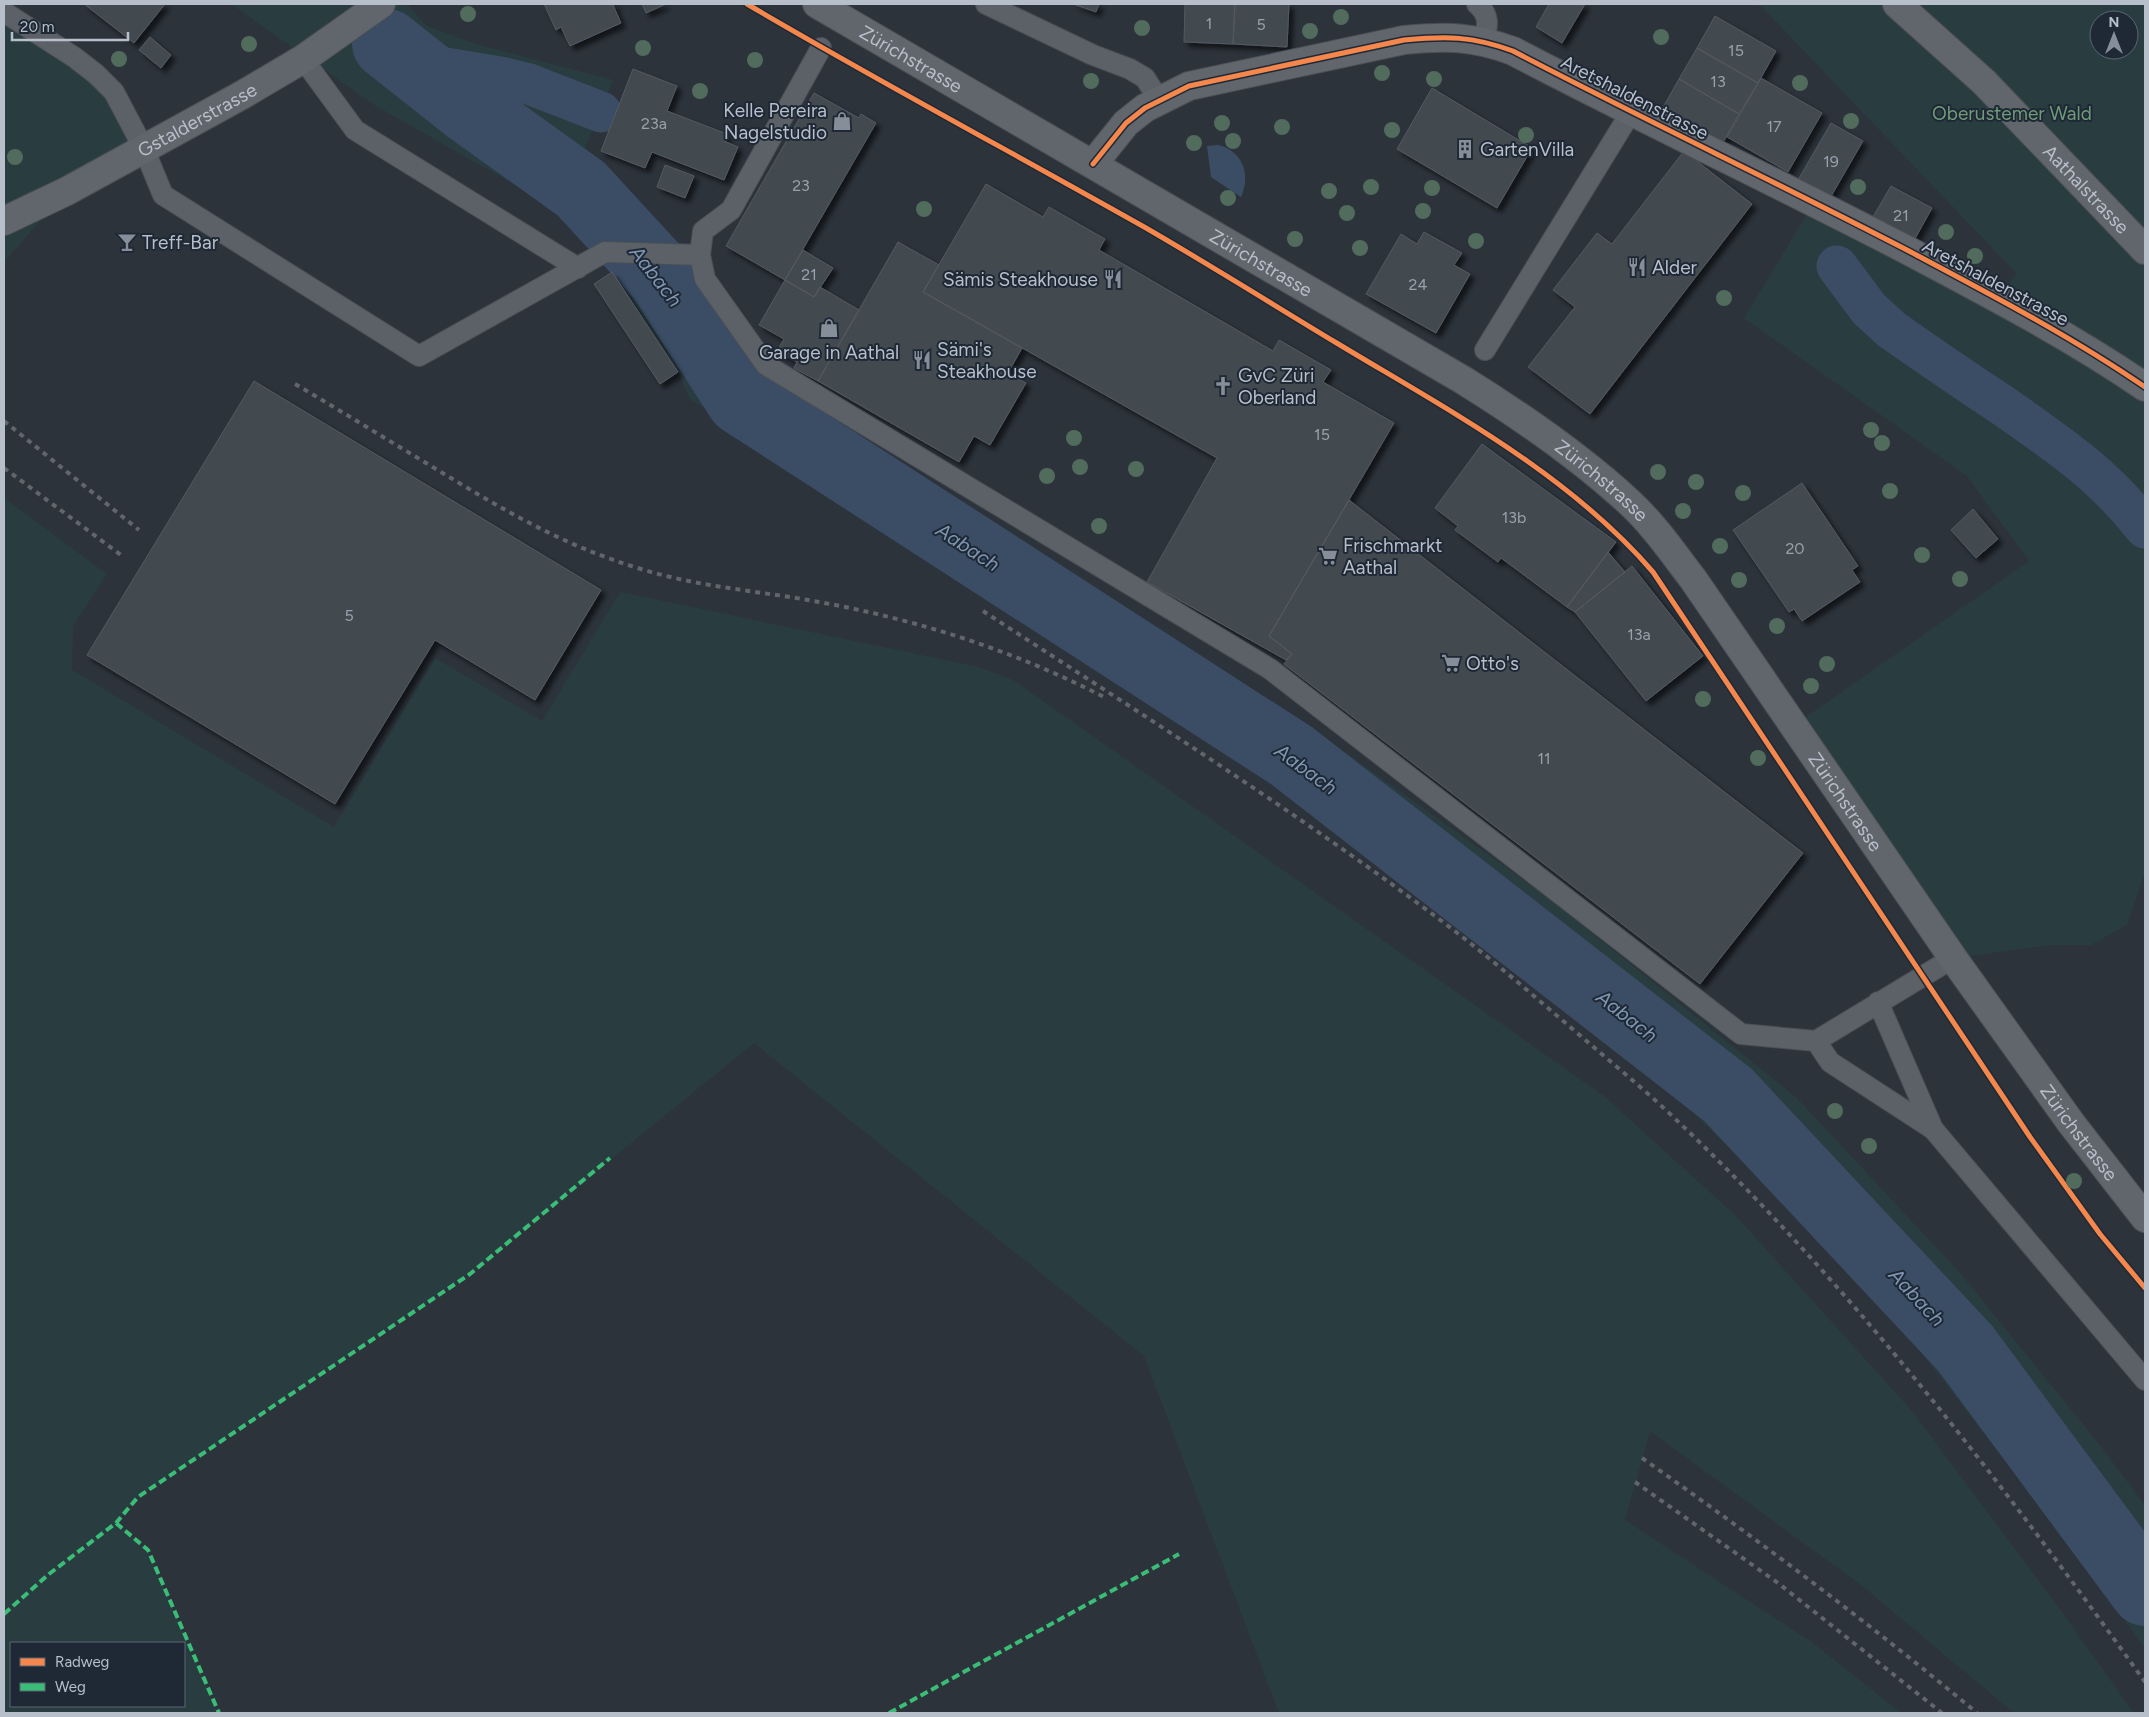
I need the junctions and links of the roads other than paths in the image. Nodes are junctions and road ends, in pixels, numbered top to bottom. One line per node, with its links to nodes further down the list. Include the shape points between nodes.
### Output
1 (381, 4): 9 (street, Gstalderstrasse)
2 (817, 4): 13 (street, Zürichstrasse)
3 (986, 4): 10 (lane, via 1130,69 1145,78)
4 (1477, 4): 7 (lane, via 1485,12 1488,23)
5 (1897, 4): 15 (street, Aathalstrasse, via 1984,82)
6 (4, 12): 12 (lane, via 96,74 114,92)
7 (1484, 41): 10 (street, Aretshaldenstrasse, via 1433,37 1404,40 1189,86); 11 (street, Aretshaldenstrasse, via 1513,51)
8 (821, 48): 16 (lane, via 730,210 703,231)
9 (303, 59): 12 (street, Gstalderstrasse); 17 (lane, via 355,130)
10 (1158, 100): 13 (street, Aretshaldenstrasse, via 1126,123)
11 (1631, 112): 18 (lane); 19 (street, Aretshaldenstrasse, via 1988,293 2098,355)
12 (144, 149): 14 (street, Gstalderstrasse); 17 (lane, via 163,195 419,356)
13 (1093, 164): 20 (street, Zürichstrasse, via 1496,400 1560,446 1630,503 1665,541 1693,579)
14 (4, 221)
15 (2145, 250)
16 (700, 256): 17 (lane, via 605,252); 22 (lane, via 705,279 766,365 1270,669 1741,1034)
17 (578, 268)
18 (1485, 350)
19 (2145, 387)
20 (1953, 958): 21 (lane); 24 (street, Zürichstrasse, via 2071,1123)
21 (1878, 1002): 22 (lane); 23 (lane)
22 (1816, 1041): 23 (lane, via 1830,1062)
23 (1933, 1129): 25 (lane)
24 (2145, 1218)
25 (2145, 1380)

